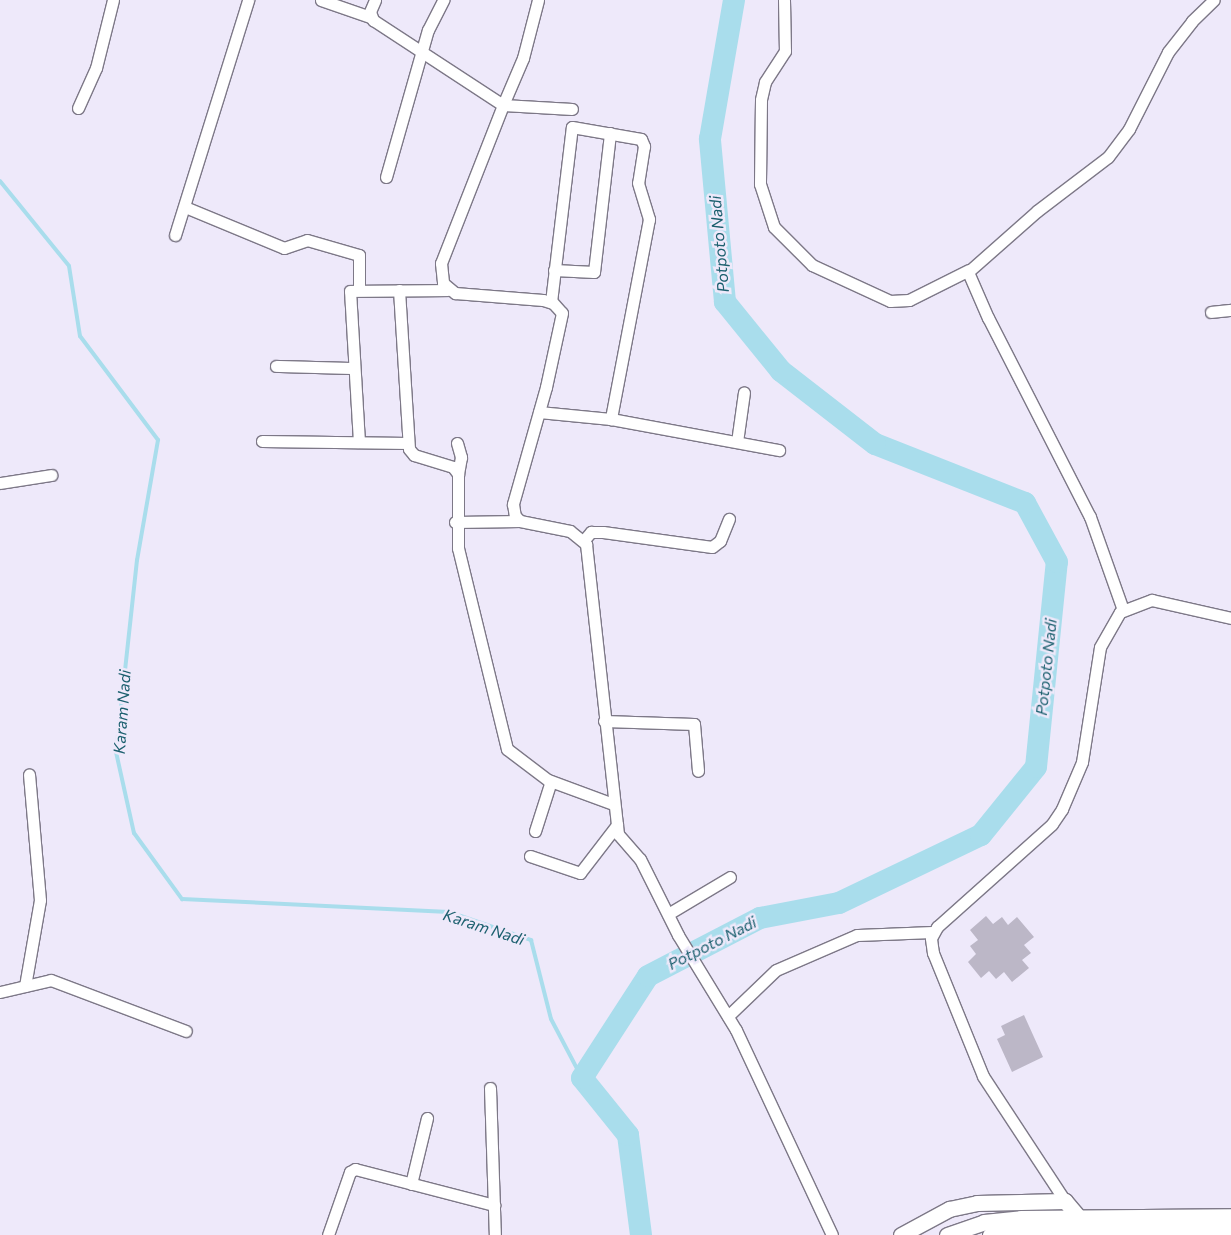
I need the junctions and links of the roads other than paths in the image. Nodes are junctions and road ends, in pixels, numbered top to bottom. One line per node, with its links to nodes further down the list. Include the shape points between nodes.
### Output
1 (113, 0): 12 (street, via 93,77)
2 (248, 0): 16 (street)
3 (321, 0): 9 (street)
4 (375, 0): 9 (street)
5 (443, 0): 10 (street)
6 (538, 0): 11 (street, via 523,58)
7 (784, 0): 19 (street, via 785,51 765,82 761,100 760,184 774,226 812,265 890,301 910,300)
8 (1214, 0): 19 (street, via 1192,21 1168,52 1129,129 1108,157)
9 (370, 16): 10 (street)
10 (423, 51): 11 (street); 15 (street)
11 (504, 105): 13 (street); 22 (street, via 441,262 443,284)
12 (78, 108)
13 (572, 109)
14 (607, 128): 18 (street, via 576,125 571,128); 18 (street, via 594,272); 30 (street, via 643,141 638,183 649,219)
15 (386, 177)
16 (185, 207): 17 (street); 20 (street, via 286,248 307,240 359,255)
17 (175, 235)
18 (554, 270): 23 (street)
19 (969, 273): 44 (street, via 975,291 1090,517)
20 (359, 289): 21 (street); 27 (street, via 350,294)
21 (399, 290): 22 (street); 34 (street)
22 (447, 290): 23 (street)
23 (551, 302): 29 (street, via 558,307 562,321)
24 (1231, 310): 25 (street)
25 (1211, 312)
26 (276, 366): 27 (street)
27 (354, 368): 32 (street)
28 (744, 392): 33 (street)
29 (539, 412): 30 (street); 41 (street, via 513,504)
30 (611, 418): 33 (street)
31 (262, 441): 32 (street)
32 (359, 442): 34 (street)
33 (737, 442): 36 (street)
34 (408, 443): 37 (street, via 412,454 453,467)
35 (457, 443): 37 (street, via 461,457)
36 (779, 450)
37 (458, 474): 42 (street)
38 (51, 475): 39 (street)
39 (0, 484)
40 (729, 519): 43 (street, via 720,541 712,547 603,532 591,532)
41 (520, 521): 42 (street); 43 (street, via 570,531)
42 (455, 522): 49 (street, via 458,548 506,744 513,756)
43 (584, 540): 46 (street)
44 (1123, 610): 45 (street, via 1152,600); 56 (street, via 1110,625 1100,647 1082,762 1062,809 1052,824)
45 (1231, 618)
46 (604, 721): 47 (street, via 694,724); 50 (street)
47 (698, 771)
48 (29, 774): 57 (street, via 40,900)
49 (550, 781): 50 (street); 52 (street)
50 (613, 804): 51 (street)
51 (617, 825): 53 (street, via 579,874); 55 (street, via 619,837 640,859)
52 (535, 831)
53 (530, 856)
54 (730, 877): 55 (street)
55 (668, 914): 59 (street)
56 (933, 932): 59 (street, via 857,936 776,970); 64 (street, via 933,953 983,1076)
57 (25, 986): 58 (street); 60 (street, via 51,980)
58 (0, 992)
59 (728, 1016): 70 (street)
60 (186, 1031)
61 (490, 1088): 65 (street)
62 (427, 1118): 63 (street)
63 (411, 1184): 65 (street); 71 (street, via 352,1170)
64 (1065, 1201): 67 (main road); 73 (main road, via 977,1203 949,1209)
65 (494, 1205): 72 (street)
66 (1231, 1216): 67 (main road)
67 (1082, 1222): 69 (main road); 74 (main road, via 999,1220); 75 (main road)
68 (1231, 1229): 69 (main road)
69 (1191, 1232)
70 (832, 1234)
71 (328, 1235)
72 (494, 1235)
73 (901, 1235)
74 (947, 1235)
75 (990, 1235)

